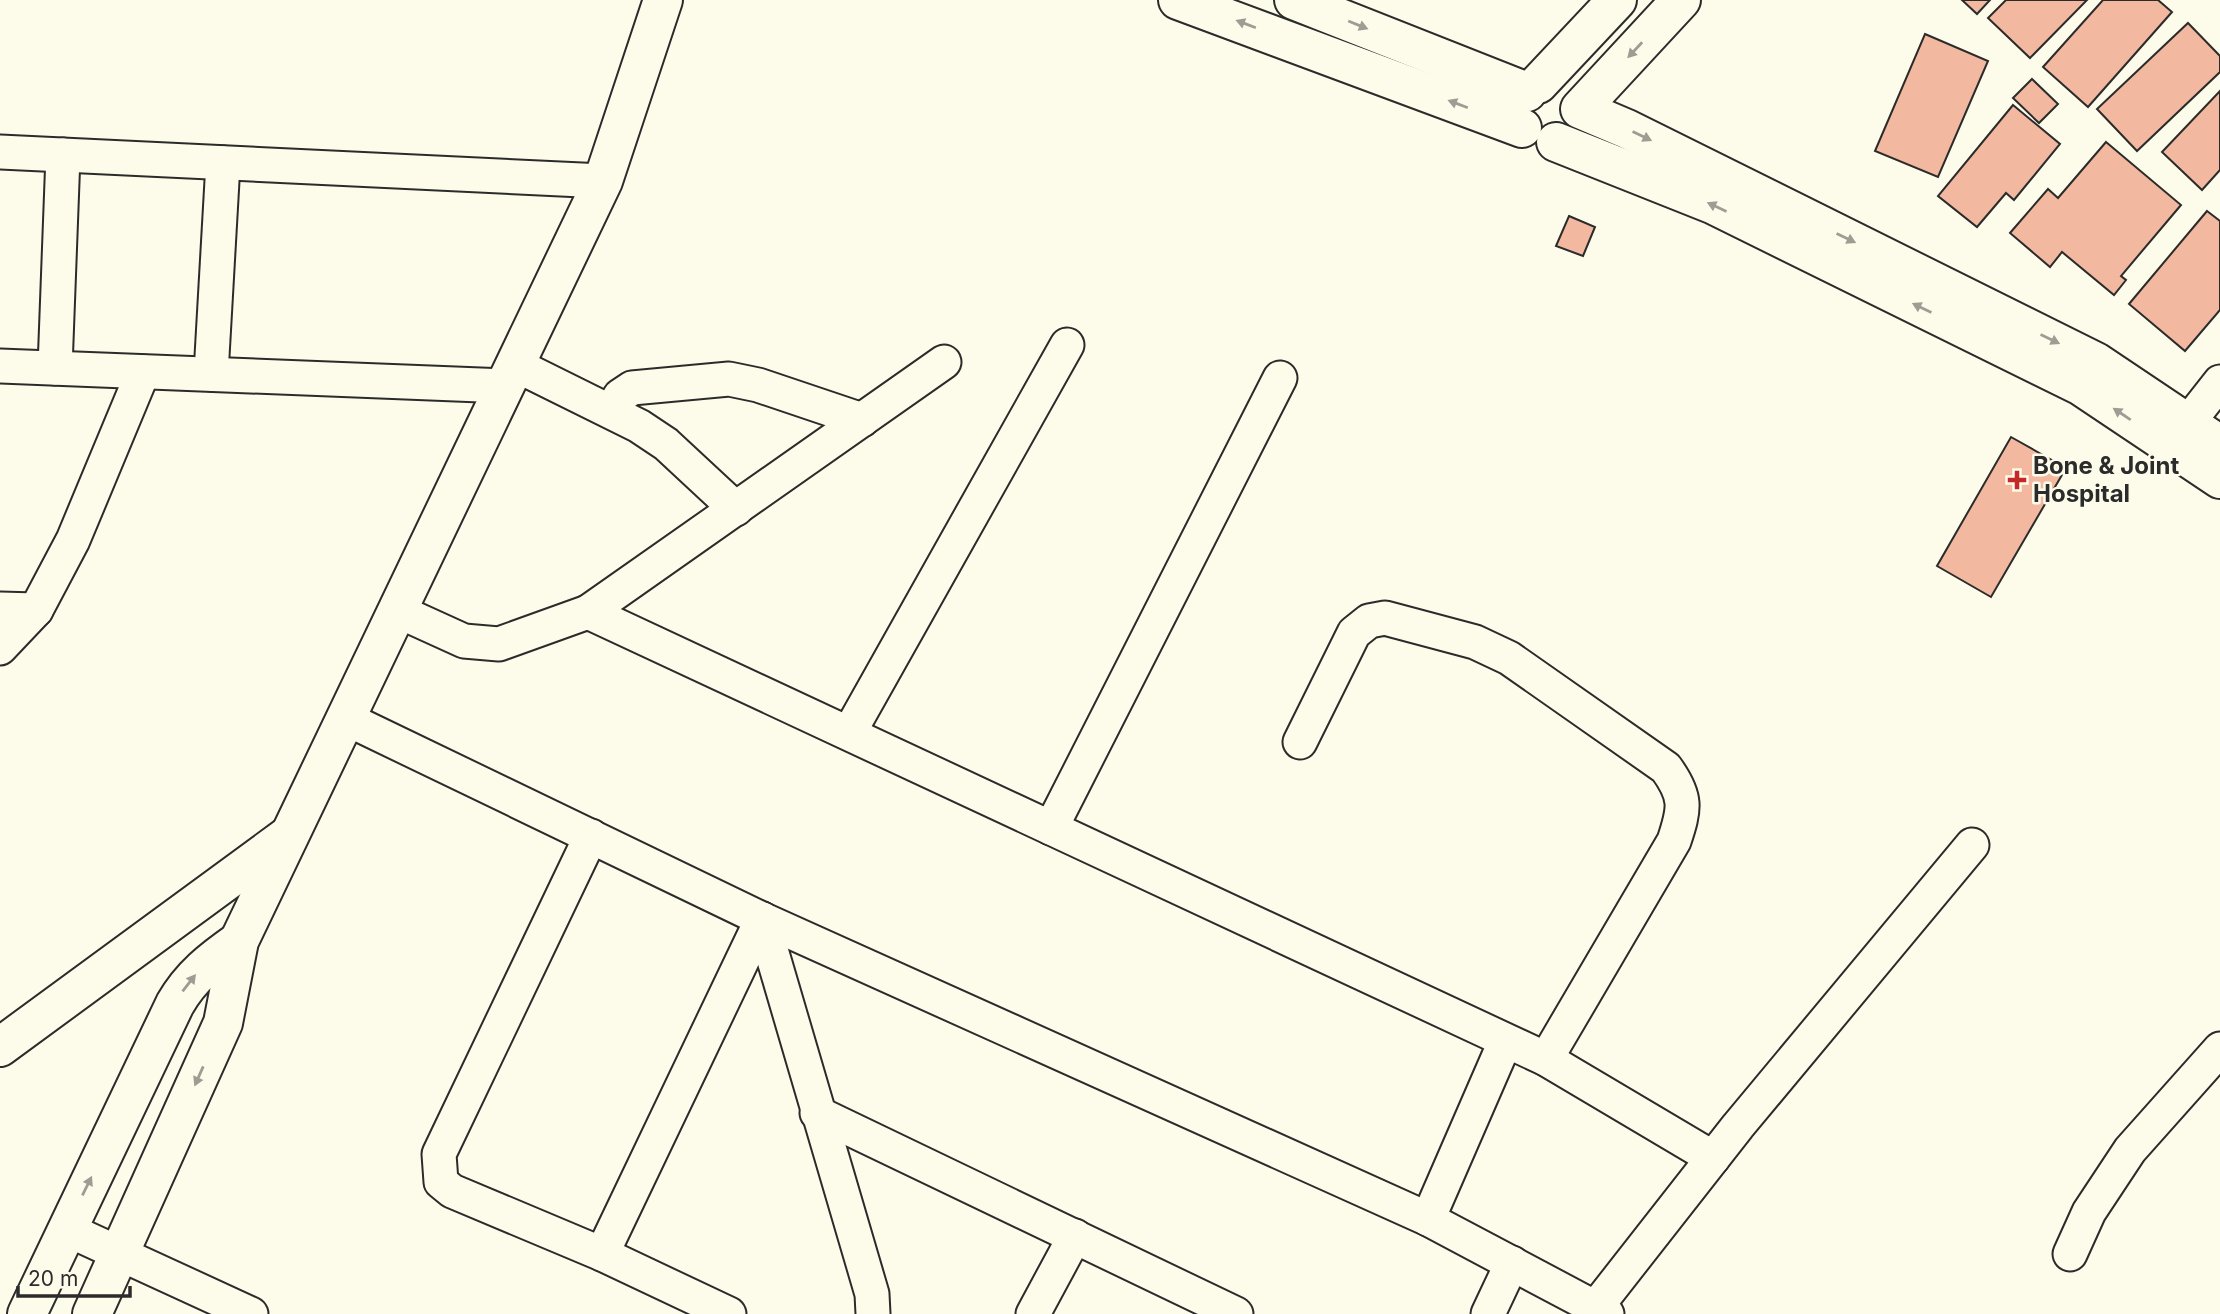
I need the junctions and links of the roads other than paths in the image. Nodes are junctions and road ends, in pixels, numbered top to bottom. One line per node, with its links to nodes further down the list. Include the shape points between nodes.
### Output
1 (663, 0): 11 (street)
2 (1178, 0): 7 (street, one-way to 2)
3 (1294, 0): 7 (street, one-way to 7)
4 (1617, 0): 7 (street)
5 (1681, 0): 6 (street, one-way to 6)
6 (1580, 109): 7 (street, via 1576,127); 23 (street, one-way to 23, via 2096,362)
7 (1536, 112): 23 (street, one-way to 7)
8 (0, 152): 9 (street)
9 (63, 155): 10 (street); 15 (street)
10 (223, 163): 11 (street); 17 (street)
11 (603, 181): 18 (street)
12 (1067, 345): 33 (street)
13 (944, 362): 22 (street)
14 (0, 366): 15 (street)
15 (55, 368): 16 (street)
16 (143, 372): 17 (street); 28 (street, via 73,540)
17 (211, 374): 18 (street)
18 (511, 375): 21 (street); 29 (street)
19 (1280, 379): 35 (street)
20 (2220, 382): 23 (street)
21 (612, 410): 22 (street, via 632,388 729,379); 26 (street, via 666,444)
22 (862, 420): 26 (street)
23 (2178, 434): 24 (street); 25 (street)
24 (2220, 445)
25 (2220, 479)
26 (736, 509): 30 (street)
27 (0, 609): 28 (street)
28 (36, 610): 31 (street)
29 (398, 611): 30 (street, via 464,641 499,644); 32 (street)
30 (588, 612): 33 (street)
31 (0, 648)
32 (347, 719): 36 (street); 37 (street)
33 (849, 733): 35 (street)
34 (1300, 742): 44 (street, via 1354,633 1369,621 1385,618 1475,642 1510,658 1666,768 1681,788 1684,812 1674,841)
35 (1051, 828): 41 (street)
36 (293, 831): 40 (street); 42 (street)
37 (591, 836): 39 (street); 51 (street, via 439,1154 438,1171 452,1191)
38 (1972, 845): 46 (street)
39 (762, 919): 45 (street); 47 (street); 51 (street)
40 (239, 941): 48 (street, one-way to 40, via 186,985 204,965); 50 (street, one-way to 50, via 223,1023)
41 (1505, 1042): 44 (street); 47 (street)
42 (0, 1047)
43 (2220, 1049): 52 (street, via 2130,1150 2089,1212)
44 (1546, 1059): 46 (street)
45 (817, 1113): 49 (street); 60 (street, via 872,1294)
46 (1713, 1158): 55 (street)
47 (1427, 1219): 53 (street)
48 (66, 1229): 50 (street); 56 (street)
49 (1074, 1236): 54 (street); 61 (street)
50 (120, 1253): 57 (street); 58 (street)
51 (602, 1254): 59 (street)
52 (2070, 1254)
53 (1512, 1263): 55 (street); 63 (street)
54 (1190, 1304): 62 (street)
55 (1602, 1310)
56 (27, 1314)
57 (92, 1314)
58 (251, 1314)
59 (729, 1314)
60 (873, 1314)
61 (1033, 1314)
62 (1236, 1314)
63 (1488, 1314)

